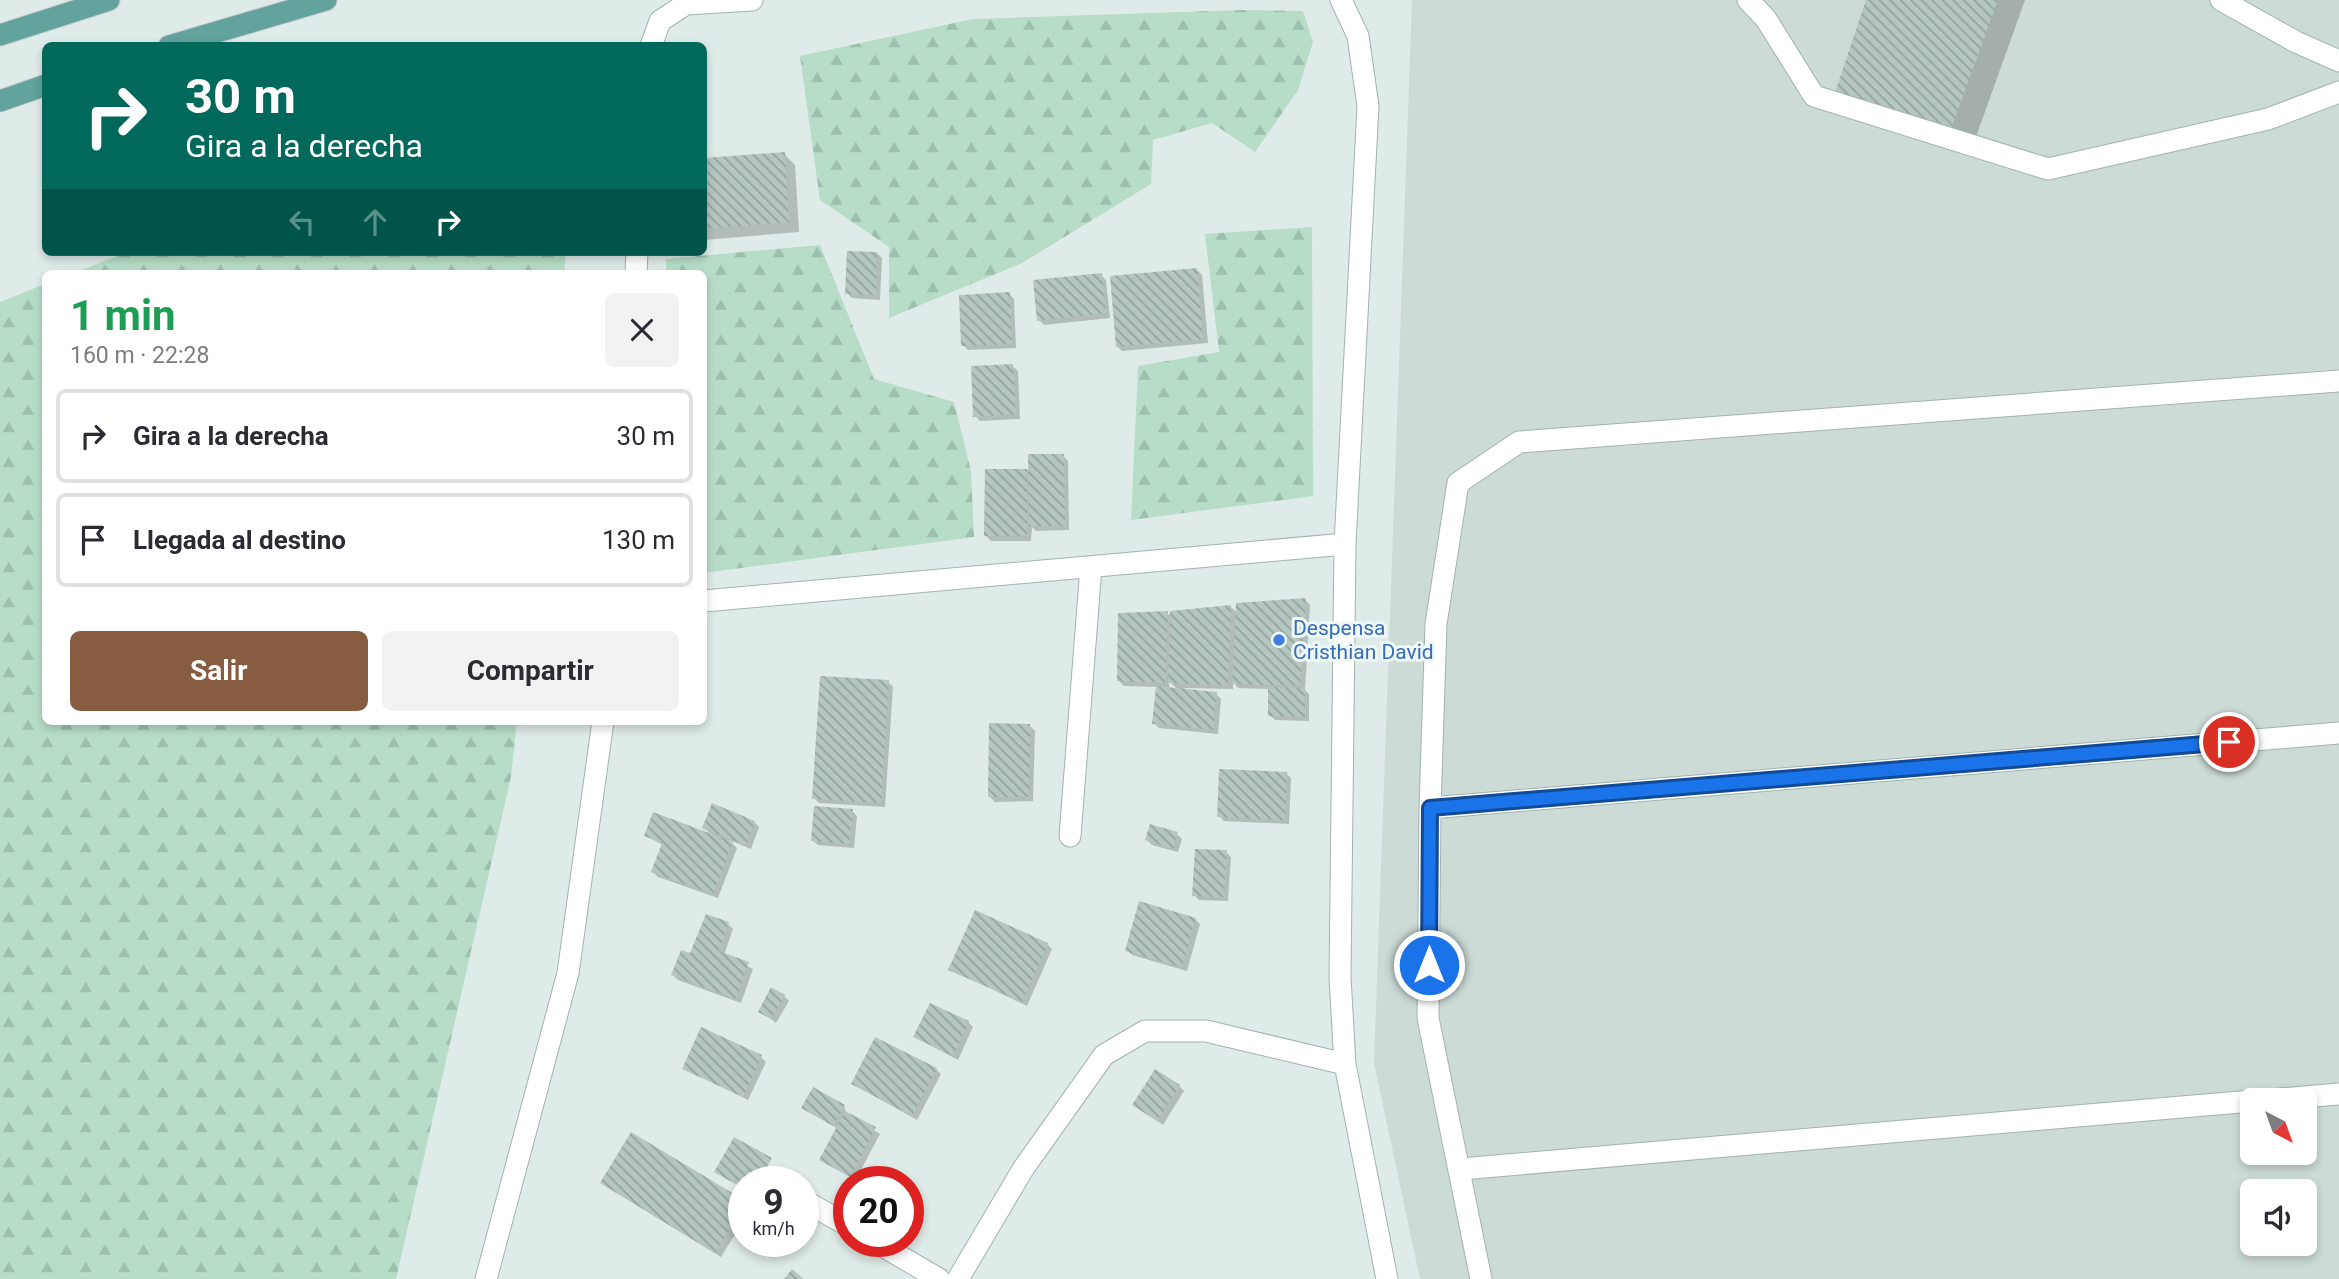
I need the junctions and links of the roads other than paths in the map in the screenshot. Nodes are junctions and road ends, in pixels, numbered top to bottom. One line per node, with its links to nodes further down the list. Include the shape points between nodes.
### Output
1 (109, 0): 7 (main road)
2 (326, 0): 8 (main road)
3 (752, 0): 9 (street, via 687,4 660,21)
4 (1341, 0): 15 (street, via 1358,36 1368,106)
5 (1748, 0): 12 (street, via 1766,19 1814,96 2048,169 2268,119)
6 (2221, 0): 10 (street)
7 (0, 35)
8 (183, 42)
9 (652, 42)
10 (2339, 61)
11 (42, 86): 13 (main road)
12 (2339, 92)
13 (0, 101)
14 (2339, 381): 20 (street, via 1519,442 1458,483 1436,624)
15 (1345, 544): 16 (street); 22 (street, via 1340,977)
16 (1091, 567): 17 (street); 21 (street)
17 (707, 601)
18 (602, 725): 28 (street, via 568,973)
19 (2339, 733): 20 (street)
20 (1430, 808): 26 (street, via 1428,1018)
21 (1070, 836)
22 (1345, 1064): 30 (street, via 1206,1031 1145,1031 1104,1055 1023,1168); 31 (street)
23 (2339, 1094): 24 (street)
24 (2317, 1096)
25 (2240, 1102): 26 (street)
26 (1461, 1169): 32 (street)
27 (901, 1257): 29 (street)
28 (486, 1279)
29 (939, 1279)
30 (958, 1279)
31 (1387, 1279)
32 (1481, 1279)

